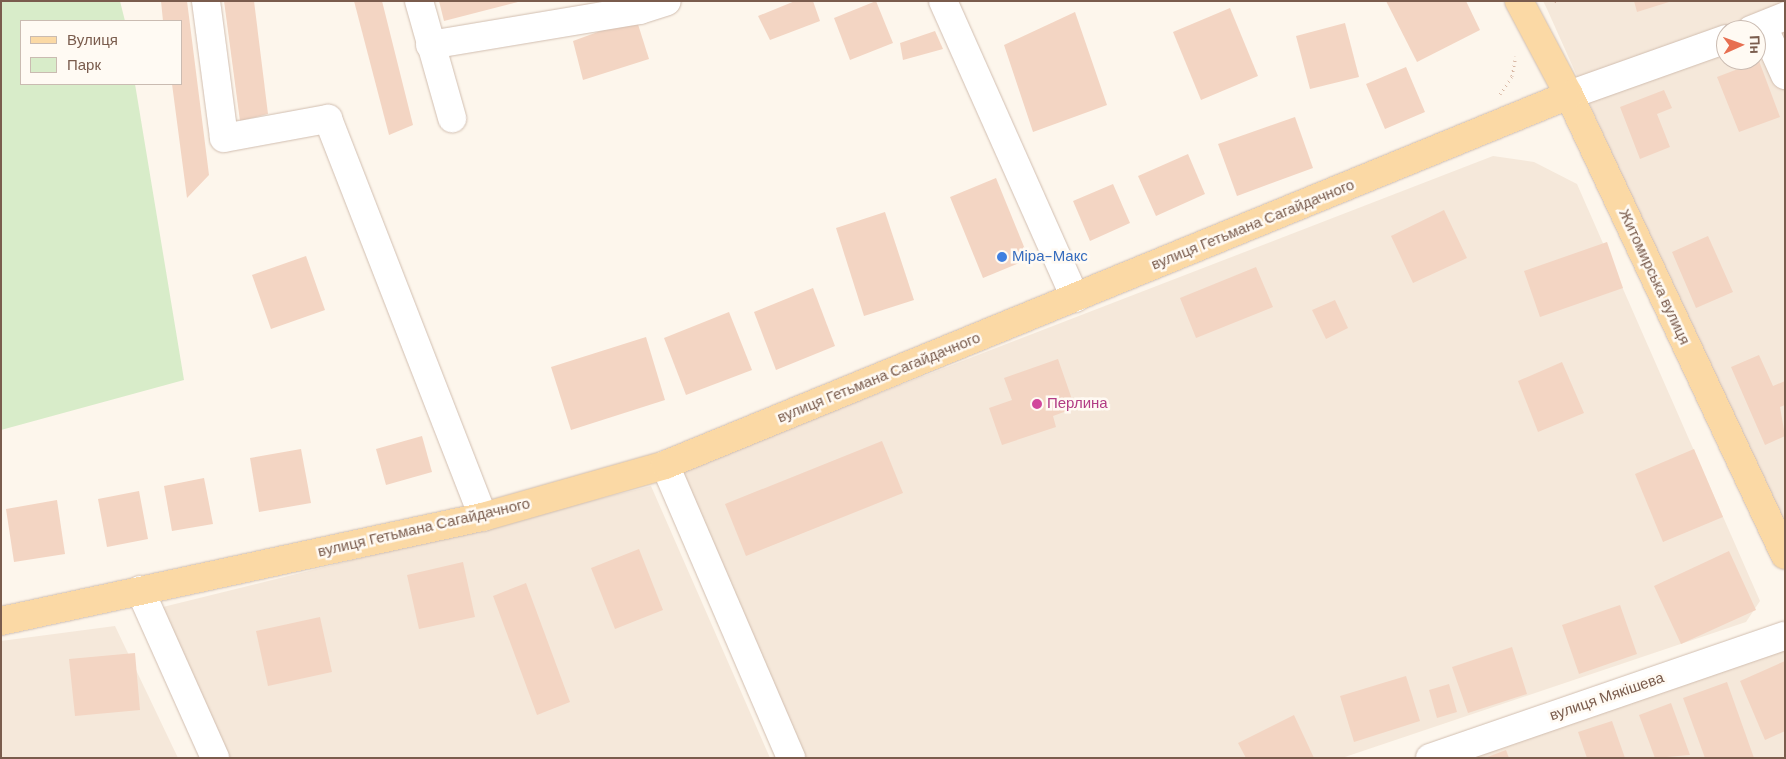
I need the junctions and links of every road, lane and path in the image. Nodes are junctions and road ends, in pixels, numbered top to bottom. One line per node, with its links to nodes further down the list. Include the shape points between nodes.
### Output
1 (206, 1): 14 (street, via 224,138 328,119)
2 (419, 1): 8 (street)
3 (667, 1): 8 (street, via 640,10)
4 (943, 1): 12 (street)
5 (1518, 1): 10 (main road, Житомирська вулиця)
6 (1766, 24): 9 (street)
7 (1716, 43): 10 (street, вулиця Гетьмана Сагайдачного)
8 (430, 45): 11 (street)
9 (1785, 75)
10 (1568, 96): 12 (main road, вулиця Гетьмана Сагайдачного); 15 (main road, Житомирська вулиця)
11 (452, 118)
12 (1075, 298): 13 (main road, вулиця Гетьмана Сагайдачного)
13 (665, 466): 14 (main road, вулиця Гетьмана Сагайдачного); 20 (street)
14 (483, 517): 16 (main road, вулиця Гетьмана Сагайдачного)
15 (1785, 555)
16 (140, 590): 17 (main road, вулиця Гетьмана Сагайдачного); 19 (street)
17 (1, 622)
18 (1785, 636): 21 (street, вулиця Мякішева)
19 (215, 758)
20 (791, 758)
21 (1430, 758)

